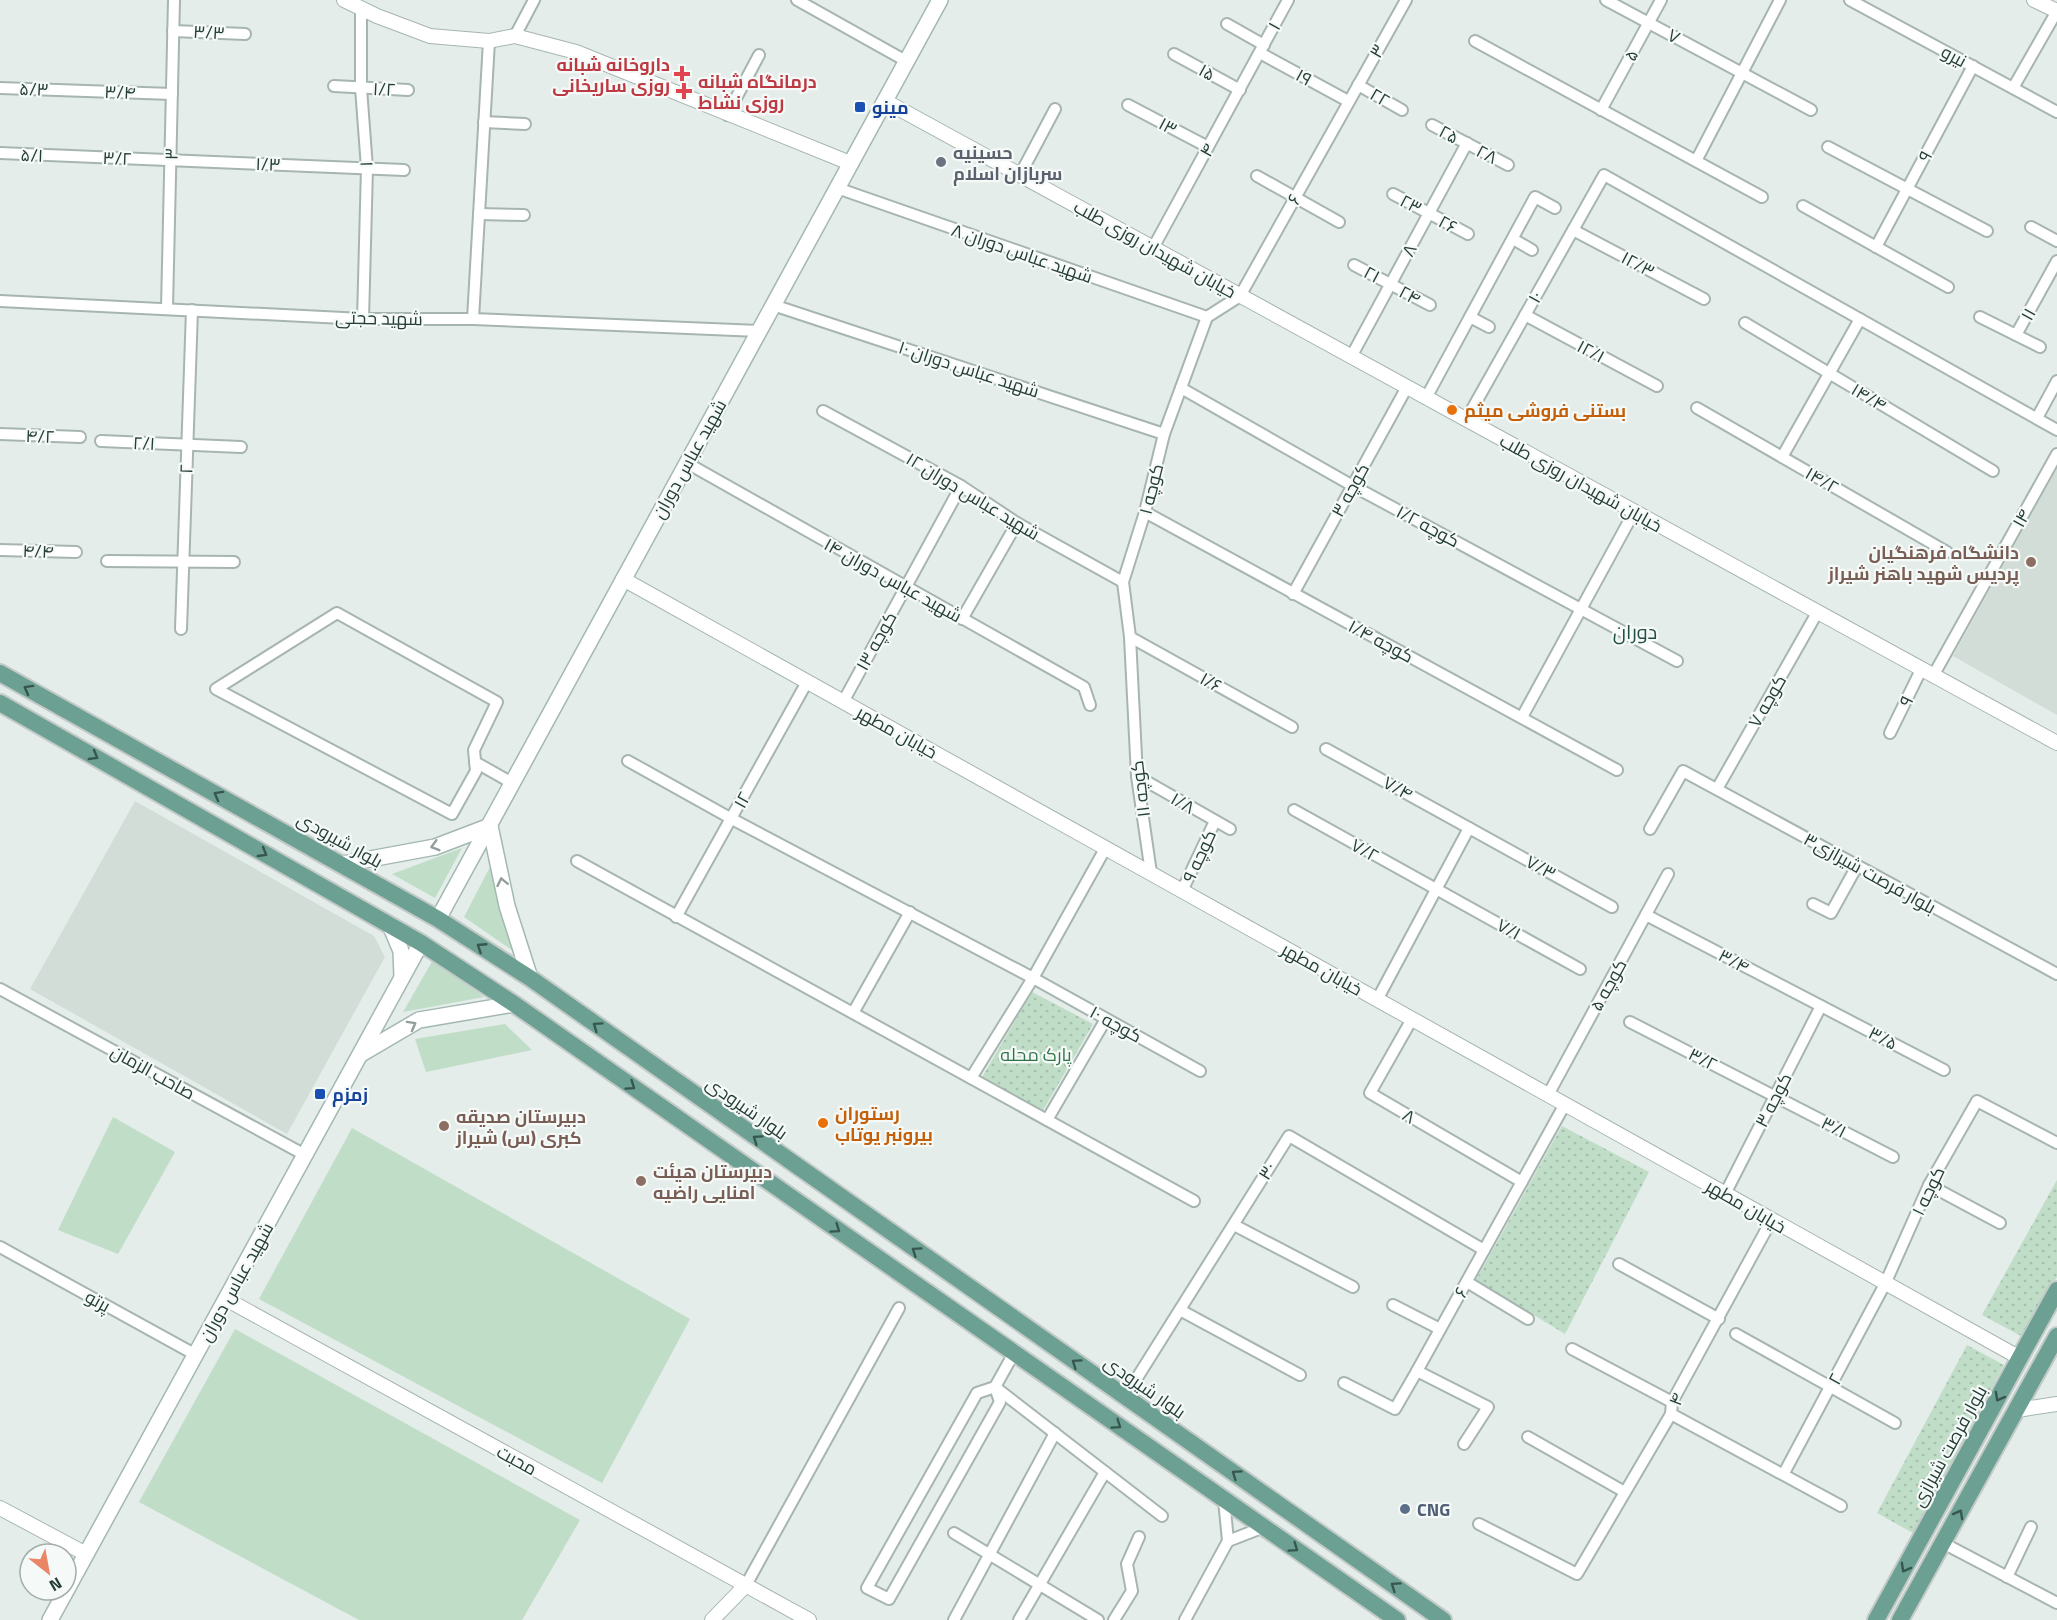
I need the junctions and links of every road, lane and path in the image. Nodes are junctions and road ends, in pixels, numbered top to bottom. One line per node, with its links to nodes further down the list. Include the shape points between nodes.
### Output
1 (174, 0): 17 (street, ۳)
2 (345, 0): 13 (street)
3 (534, 0): 19 (street)
4 (796, 0): 25 (street)
5 (940, 0): 25 (main road, شهید عباس دوران)
6 (1288, 0): 22 (street, ۱)
7 (1406, 0): 28 (street, ۳)
8 (1606, 0): 15 (street, ۷)
9 (1661, 0): 15 (street, ۵)
10 (1780, 0): 27 (street)
11 (1850, 0): 26 (street, نیرو)
12 (2034, 0): 14 (street)
13 (361, 9): 20 (street, via 430,36); 31 (street, ۱)
14 (2057, 11): 32 (street)
15 (1648, 23): 27 (street, ۷); 42 (street, ۵)
16 (1227, 24): 22 (street, ۱۹)
17 (173, 31): 18 (street, ۳/۳); 36 (street, ۳)
18 (245, 34)
19 (515, 36): 20 (street); 45 (street, via 576,52)
20 (489, 41): 46 (street)
21 (1475, 41): 42 (street)
22 (1262, 49): 35 (street, ۴); 38 (street, ۱۹)
23 (1174, 54): 35 (street, ۱۵)
24 (759, 55): 45 (street)
25 (906, 61): 37 (main road, شهید عباس دوران)
26 (1973, 66): 32 (street, نیرو); 63 (street, ۹)
27 (1742, 73): 43 (street, ۷); 55 (street)
28 (1358, 85): 38 (street, ۳); 41 (street, ۲۲)
29 (334, 86): 31 (street, ۱/۲)
30 (0, 88): 33 (street, ۵/۳)
31 (361, 88): 34 (street, ۱/۲); 58 (street, ۱)
32 (2013, 88): 44 (street, نیرو)
33 (68, 90): 36 (street, ۳/۴)
34 (408, 90)
35 (1240, 90): 50 (street, ۴)
36 (172, 94): 54 (street, ۳)
37 (885, 101): 56 (main road, شهید عباس دوران); 60 (street, خیابان شهیدان روزی طلب)
38 (1348, 101): 65 (street, ۶)
39 (1128, 105): 50 (street, ۱۳)
40 (1055, 110): 60 (street)
41 (1402, 110)
42 (1601, 110): 55 (street)
43 (1811, 110)
44 (2057, 112)
45 (727, 115): 56 (street)
46 (484, 122): 47 (street); 70 (street)
47 (525, 124)
48 (1432, 124): 49 (street, ۲۵)
49 (1467, 143): 57 (street, ۲۸); 69 (street, ۸)
50 (1209, 147): 80 (street, ۴)
51 (1828, 147): 63 (street)
52 (0, 153): 53 (street, ۵/۱)
53 (63, 156): 54 (street, ۳/۲)
54 (170, 160): 58 (street, ۱/۳); 91 (street, ۳)
55 (1696, 161): 66 (street)
56 (850, 163): 62 (main road, شهید عباس دوران)
57 (1508, 165)
58 (367, 168): 59 (street, ۱/۳); 97 (street, ۱)
59 (404, 170)
60 (1020, 175): 80 (street, خیابان شهیدان روزی طلب)
61 (1257, 176): 65 (street)
62 (837, 188): 89 (main road, شهید عباس دوران); 94 (street, شهید عباس دوران ۸)
63 (1907, 189): 75 (street); 79 (street, ۹)
64 (1393, 194): 69 (street, ۲۳)
65 (1295, 197): 72 (street); 86 (street, ۶)
66 (1762, 197)
67 (1803, 206): 79 (street)
68 (1555, 208): 77 (street, via 1535,197)
69 (1429, 213): 76 (street, ۲۶); 84 (street, ۸)
70 (479, 214): 71 (street); 98 (street)
71 (524, 215)
72 (1339, 222)
73 (2031, 227): 78 (street)
74 (1573, 230): 87 (street, ۱۲/۳); 93 (street, ۱۰); 99 (street, ۱۰, via 1604,174)
75 (1987, 231)
76 (1468, 234)
77 (1513, 238): 81 (street); 95 (street)
78 (2057, 241)
79 (1876, 247): 85 (street)
80 (1153, 248): 86 (street, خیابان شهیدان روزی طلب)
81 (1532, 250)
82 (2057, 261): 103 (street, ۱۱)
83 (1354, 265): 84 (street, ۲۱)
84 (1390, 284): 90 (street, ۲۴); 105 (street, ۸)
85 (1948, 287)
86 (1240, 296): 94 (street); 105 (street, خیابان شهیدان روزی طلب)
87 (1704, 299)
88 (0, 301): 91 (street, شهید حجتی)
89 (773, 305): 102 (main road, شهید عباس دوران); 118 (street, شهید عباس دوران ۱۰)
90 (1430, 305)
91 (167, 308): 92 (street, شهید حجتی)
92 (192, 310): 97 (street, شهید حجتی); 121 (street, ۲)
93 (1525, 315): 108 (street, ۱۲/۱); 115 (street, ۱۰)
94 (1208, 317): 110 (street, کوچه ۱)
95 (1470, 317): 101 (street); 111 (street)
96 (1980, 317): 103 (street)
97 (363, 319): 98 (street, شهید حجتی)
98 (473, 319): 102 (street, شهید حجتی)
99 (1860, 319): 106 (street); 114 (street)
100 (1745, 323): 106 (street, ۱۴/۴)
101 (1489, 327)
102 (759, 331): 125 (main road, شهید عباس دوران)
103 (2016, 336): 104 (street)
104 (2040, 347)
105 (1351, 357): 109 (street, خیابان شهیدان روزی طلب)
106 (1829, 373): 124 (street); 126 (street, ۱۴/۴)
107 (2057, 381): 114 (street)
108 (1657, 386)
109 (1407, 387): 111 (street, خیابان شهیدان روزی طلب); 128 (street, کوچه ۳)
110 (1181, 388): 118 (street, کوچه ۱); 128 (street, کوچه ۱/۲)
111 (1426, 398): 115 (street, خیابان شهیدان روزی طلب)
112 (1697, 408): 124 (street, ۱۴/۲)
113 (823, 411): 127 (street, شهید عباس دوران ۱۲)
114 (2037, 418): 116 (street)
115 (1466, 420): 130 (street, خیابان شهیدان روزی طلب)
116 (2057, 430)
117 (0, 434): 119 (street, ۴/۲)
118 (1164, 434): 129 (street, کوچه ۱)
119 (80, 437)
120 (101, 441): 121 (street, ۲/۱)
121 (186, 445): 122 (street, ۲/۱); 136 (street, ۲)
122 (241, 447)
123 (2057, 454): 149 (street, ۱۴)
124 (1782, 457): 134 (street, ۱۴/۲)
125 (687, 463): 138 (main road, شهید عباس دوران); 140 (street, شهید عباس دوران ۱۴)
126 (1993, 471)
127 (961, 486): 131 (street, شهید عباس دوران ۱۲); 140 (street, کوچه ۱۳)
128 (1353, 486): 141 (street, کوچه ۳); 142 (street, کوچه ۱/۲)
129 (1145, 512): 139 (street, کوچه ۱); 141 (street, کوچه ۱/۴)
130 (1634, 512): 142 (street); 143 (street, خیابان شهیدان روزی طلب)
131 (1017, 523): 139 (street, شهید عباس دوران ۱۲); 144 (street)
132 (0, 550): 133 (street, ۴/۴)
133 (76, 552)
134 (1947, 552)
135 (106, 561): 136 (street)
136 (183, 561): 137 (street); 145 (street, ۲)
137 (234, 562)
138 (623, 579): 150 (street, خیابان مطهر); 166 (main road, شهید عباس دوران)
139 (1123, 582): 146 (street, کوچه ۱)
140 (905, 588): 144 (street, شهید عباس دوران ۱۴); 151 (street, کوچه ۱۳)
141 (1293, 594): 156 (street, کوچه ۱/۴)
142 (1581, 608): 147 (street, کوچه ۱/۲); 156 (street)
143 (1817, 613): 149 (street, خیابان شهیدان روزی طلب); 167 (street, کوچه ۷)
144 (962, 619): 155 (street, شهید عباس دوران ۱۴, via 1084,687)
145 (181, 629)
146 (1130, 637): 153 (street, کوچه ۱); 158 (street, ۱/۶)
147 (1677, 661)
148 (0, 673): 154 (main road, بلوار شیرودی, one-way to 148)
149 (1927, 673): 159 (street, ۹); 160 (street, خیابان شهیدان روزی طلب)
150 (807, 682): 151 (street, خیابان مطهر); 169 (street, ۱۲)
151 (843, 702): 175 (street, خیابان مطهر)
152 (0, 703): 157 (main road)
153 (1132, 704): 165 (street, کوچه ۱۱)
154 (56, 705): 157 (main road); 177 (main road, بلوار شیرودی, one-way to 154)
155 (1090, 705)
156 (1522, 717): 164 (street, کوچه ۱/۴)
157 (43, 727): 189 (main road, one-way to 189)
158 (1292, 727)
159 (1890, 733)
160 (2057, 743)
161 (1326, 749): 172 (street, ۷/۴)
162 (627, 761): 169 (street, کوچه ۱۰)
163 (475, 762): 163 (street, via 474,750 497,702 337,613 216,689 452,814 476,771); 166 (street)
164 (1617, 770)
165 (1137, 777): 170 (street, ۱/۸); 179 (street, کوچه ۱۱)
166 (512, 783): 171 (main road, شهید عباس دوران)
167 (1717, 789): 174 (street, ۳بلوار فرصت شیرازی, via 1683,771); 178 (street, ۳بلوار فرصت شیرازی)
168 (1294, 810): 181 (street, ۷/۲)
169 (732, 819): 185 (street, کوچه ۱۰); 187 (street, ۱۲)
170 (1215, 821): 173 (street, ۱/۸); 182 (street, کوچه ۹)
171 (490, 826): 177 (main road, one-way to 177, via 435,848); 188 (main road, شهید عباس دوران); 193 (main road, one-way to 171, via 507,906)
172 (1469, 828): 181 (street); 184 (street, ۷/۳)
173 (1230, 829)
174 (1650, 829)
175 (1105, 849): 179 (street, خیابان مطهر); 194 (street)
176 (577, 861): 187 (street)
177 (343, 864): 188 (main road, بلوار شیرودی)
178 (1857, 866): 183 (street, via 1831,913); 192 (street, ۳بلوار فرصت شیرازی)
179 (1151, 873): 182 (street, خیابان مطهر)
180 (1668, 874): 186 (street, کوچه ۵)
181 (1437, 889): 191 (street, ۷/۱); 197 (street)
182 (1182, 891): 197 (street, خیابان مطهر)
183 (1813, 903)
184 (1612, 907)
185 (910, 912): 194 (street, کوچه ۱۰); 200 (street)
186 (1646, 915): 199 (street, ۳/۴); 208 (street, کوچه ۵)
187 (676, 917): 200 (street)
188 (438, 919): 193 (main road, بلوار شیرودی, one-way to 188)
189 (390, 926): 190 (main road); 195 (main road, via 401,951)
190 (421, 943): 195 (main road, شهید عباس دوران); 198 (main road)
191 (1581, 969)
192 (2057, 974)
193 (530, 978): 215 (main road, بلوار شیرودی, one-way to 193)
194 (1033, 978): 201 (street, کوچه ۱۰); 207 (street)
195 (402, 979): 204 (main road, شهید عباس دوران)
196 (0, 988): 213 (street, صاحب الزمان)
197 (1377, 1000): 202 (street, خیابان مطهر)
198 (514, 1004): 204 (main road, one-way to 198, via 419,1020); 220 (main road, one-way to 220)
199 (1821, 1006): 205 (street, ۳/۵); 209 (street, کوچه ۳)
200 (853, 1013): 207 (street)
201 (1106, 1019): 206 (street, کوچه ۱۰); 211 (street)
202 (1412, 1019): 208 (street, خیابان مطهر); 216 (street, ۸, via 1370,1093)
203 (1630, 1022): 209 (street, ۳/۲)
204 (361, 1054): 213 (main road, شهید عباس دوران)
205 (1944, 1070)
206 (1200, 1071)
207 (971, 1078): 211 (street)
208 (1548, 1095): 210 (street, خیابان مطهر)
209 (1775, 1097): 214 (street, ۳/۱); 219 (street, کوچه ۳)
210 (1565, 1104): 216 (street, ۶); 219 (street, خیابان مطهر)
211 (1047, 1120): 221 (street)
212 (2057, 1143): 217 (street, کوچه ۱, via 1977,1101)
213 (305, 1155): 233 (main road, شهید عباس دوران)
214 (1893, 1157)
215 (804, 1172): 218 (main road, بلوار شیرودی); 220 (main road, via 800,1186)
216 (1522, 1182): 227 (street, ۶)
217 (1929, 1185): 224 (street); 230 (street, کوچه ۱)
218 (824, 1186): 222 (main road, via 812,1196); 251 (main road, بلوار شیرودی, one-way to 218)
219 (1725, 1194): 223 (street, خیابان مطهر)
220 (788, 1196): 222 (main road)
221 (1194, 1201)
222 (809, 1210): 243 (main road, one-way to 243)
223 (1772, 1221): 230 (street, خیابان مطهر); 238 (street, ۴)
224 (2000, 1223)
225 (1233, 1225): 227 (street, ۳۰, via 1289,1136); 231 (street); 236 (street, ۳۰)
226 (0, 1247): 244 (street, پرتو)
227 (1484, 1250): 229 (street, ۶)
228 (1619, 1264): 238 (street)
229 (1467, 1282): 237 (street); 239 (street, ۶)
230 (1885, 1284): 245 (street, خیابان مطهر); 250 (street, ۲)
231 (1353, 1287)
232 (2057, 1290): 245 (main road, بلوار فرصت شیرازی)
233 (226, 1299): 244 (main road, شهید عباس دوران); 277 (street, محبت)
234 (1393, 1305): 239 (street)
235 (899, 1308): 277 (street)
236 (1180, 1310): 247 (street); 251 (street, ۳۰)
237 (1528, 1319)
238 (1719, 1319): 253 (street, ۴)
239 (1440, 1329): 246 (street, ۶)
240 (1736, 1334): 250 (street)
241 (2057, 1336): 254 (main road)
242 (1572, 1349): 253 (street)
243 (1014, 1353): 249 (street); 262 (main road, one-way to 262)
244 (196, 1354): 273 (main road, شهید عباس دوران)
245 (2020, 1358): 289 (main road, بلوار فرصت شیرازی, one-way to 289)
246 (1417, 1371): 248 (street, ۶, via 1395,1409); 258 (street, via 1488,1407)
247 (1300, 1375)
248 (1344, 1383)
249 (995, 1386): 249 (street, via 977,1393 867,1588 889,1599 1000,1402); 256 (street)
250 (1831, 1387): 255 (street); 260 (street, ۲)
251 (1125, 1397): 288 (main road, بلوار شیرودی, one-way to 251)
252 (2057, 1404): 254 (street)
253 (1672, 1408): 260 (street); 261 (street, ۴)
254 (2017, 1410): 272 (main road, one-way to 254)
255 (1895, 1423)
256 (1055, 1433): 259 (street); 274 (street)
257 (1528, 1437): 261 (street)
258 (1464, 1444)
259 (1105, 1472): 265 (street); 276 (street)
260 (1784, 1473): 263 (street)
261 (1623, 1491): 266 (street, ۴, via 1577,1574)
262 (1224, 1500): 267 (main road); 271 (street)
263 (1841, 1506)
264 (0, 1508): 273 (street)
265 (1162, 1516)
266 (1479, 1524)
267 (1264, 1527): 271 (street); 287 (main road, one-way to 287)
268 (2031, 1527): 275 (street)
269 (954, 1533): 274 (street)
270 (1139, 1537): 285 (street, via 1127,1564 1132,1590)
271 (1228, 1541): 286 (street)
272 (1943, 1543): 275 (street); 290 (main road)
273 (86, 1554): 279 (main road, شهید عباس دوران)
274 (989, 1555): 276 (street); 282 (street)
275 (2007, 1577): 278 (street)
276 (1039, 1585): 283 (street); 284 (street)
277 (746, 1586): 280 (street); 281 (street, محبت)
278 (2057, 1604)
279 (50, 1620)
280 (712, 1620)
281 (809, 1620)
282 (954, 1620)
283 (1019, 1620)
284 (1098, 1620)
285 (1114, 1620)
286 (1185, 1620)
287 (1397, 1620)
288 (1443, 1620)
289 (1876, 1620)
290 (1900, 1620)

